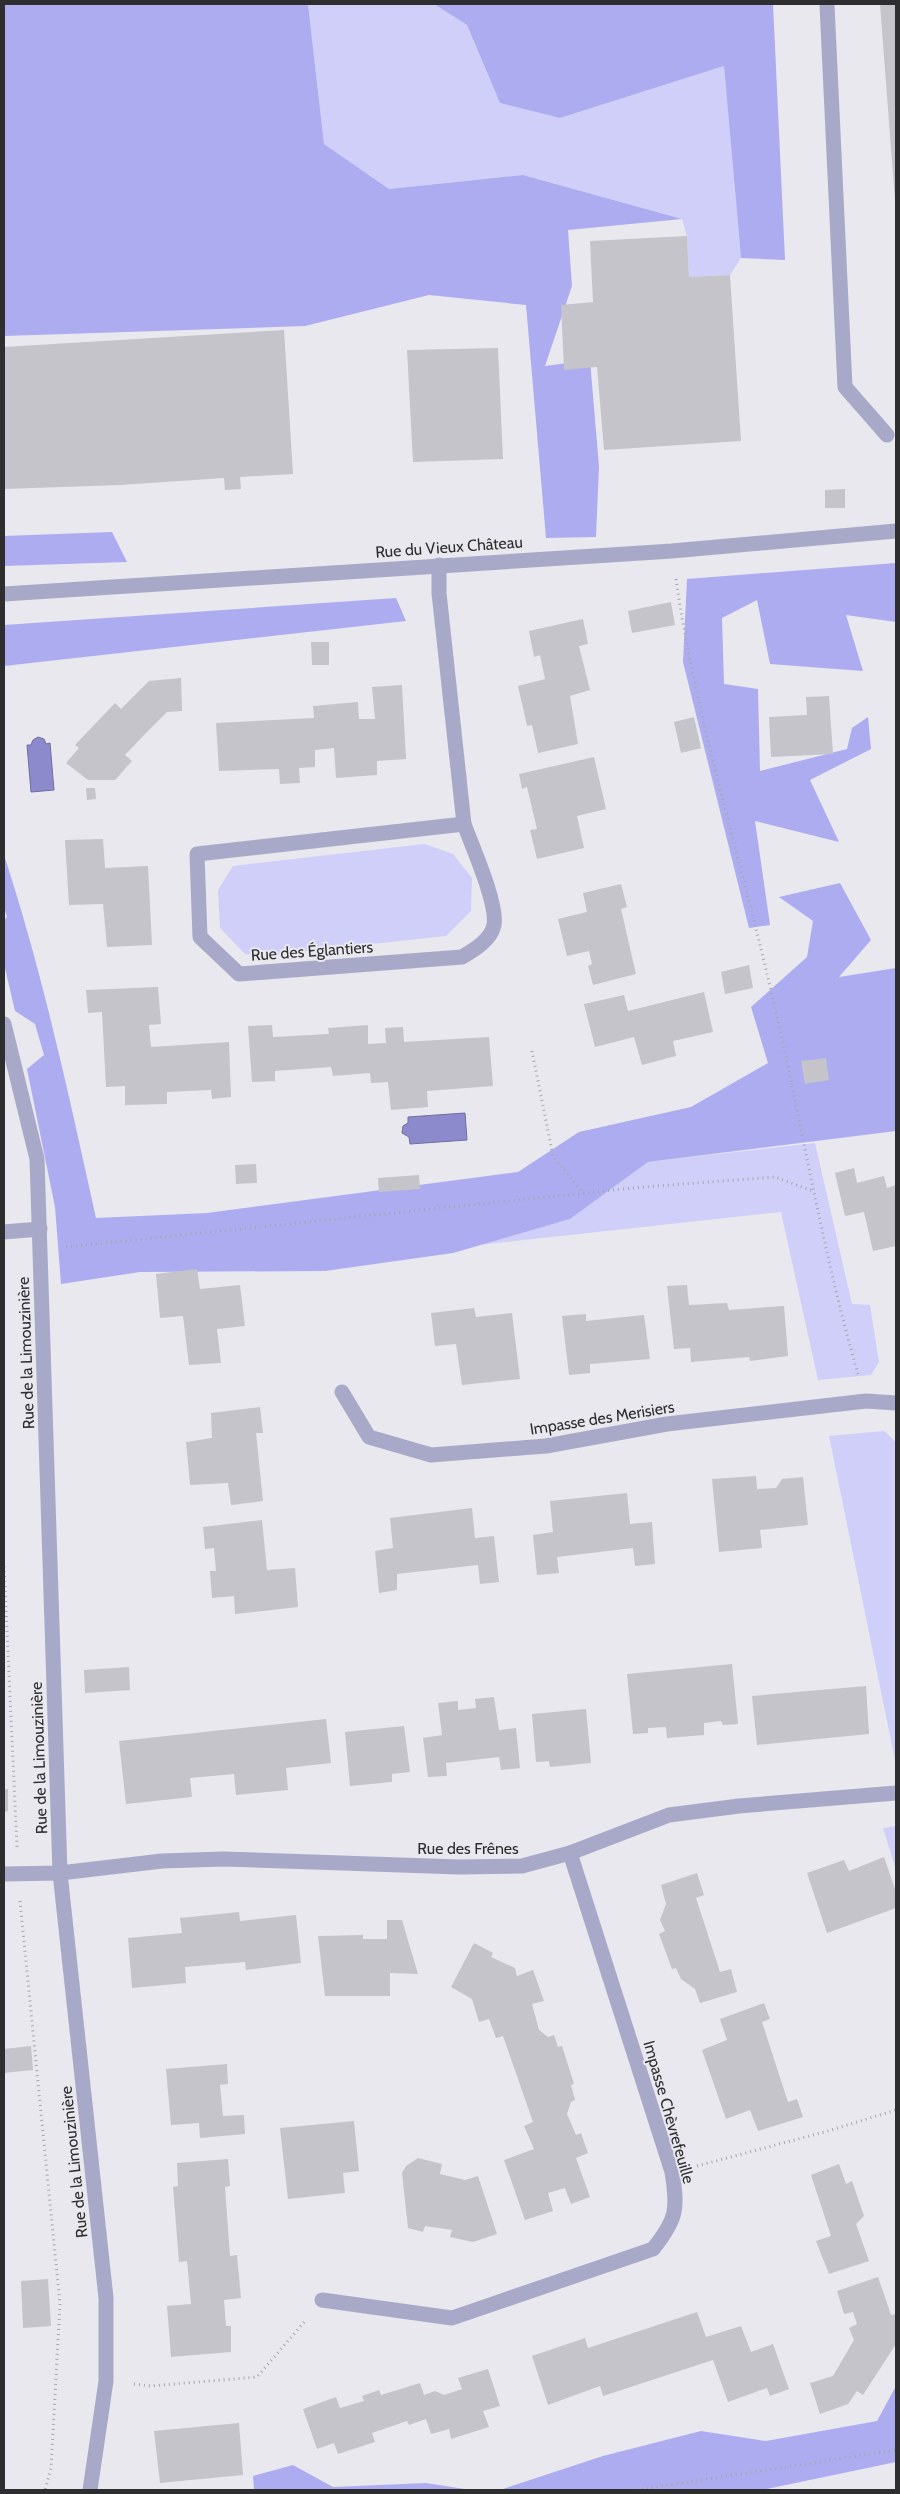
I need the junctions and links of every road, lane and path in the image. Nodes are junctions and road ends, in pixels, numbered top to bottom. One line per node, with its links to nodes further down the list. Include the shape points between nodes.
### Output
1 (827, 5): 2 (street, via 845,387)
2 (887, 435)
3 (896, 532): 4 (street, Rue du Vieux Château)
4 (672, 551): 5 (street, Rue du Vieux Château); 10 (path, via 685,640 769,980)
5 (439, 565): 6 (street, Rue du Vieux Château); 7 (street, Rue des Églantiers, via 439,593)
6 (4, 594)
7 (464, 824): 7 (street, Rue des Églantiers, via 489,891 494,925 480,946 462,957 239,974 200,937 197,854)
8 (4, 1024): 12 (street, Rue de la Limouzinière, via 37,1159)
9 (532, 1051): 11 (path, via 553,1156)
10 (814, 1192): 11 (path, via 775,1177); 16 (path, via 838,1308)
11 (583, 1193): 14 (path, via 81,1247)
12 (40, 1229): 13 (street); 14 (street, Rue de la Limouzinière)
13 (4, 1232)
14 (40, 1247): 21 (street, Rue de la Limouzinière)
15 (342, 1392): 16 (street, Impasse des Merisiers, via 369,1437 431,1455 546,1446 667,1424)
16 (866, 1401): 17 (street, Impasse des Merisiers)
17 (896, 1403)
18 (4, 1566): 22 (path)
19 (896, 1793): 20 (street, Rue des Frênes, via 669,1815)
20 (570, 1853): 21 (street, Rue des Frênes, via 522,1866 449,1867 223,1859 162,1861); 24 (street, Impasse Chèvrefeuille)
21 (60, 1873): 22 (street, Rue des Frênes); 26 (street, Rue de la Limouzinière, via 106,2298)
22 (11, 1874): 28 (path, via 60,2304 51,2468)
23 (896, 2110): 24 (path)
24 (672, 2172): 25 (street, Impasse Chèvrefeuille, via 677,2204 669,2230 653,2249 452,2318)
25 (322, 2300): 26 (path, via 257,2377 150,2386)
26 (106, 2381): 29 (street, Rue de la Limouzinière)
27 (896, 2450): 30 (path)
28 (45, 2490)
29 (90, 2490)
30 (636, 2490)

